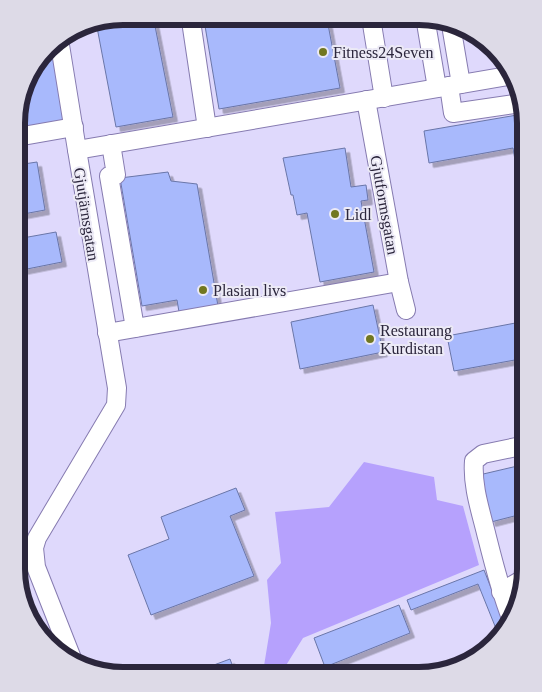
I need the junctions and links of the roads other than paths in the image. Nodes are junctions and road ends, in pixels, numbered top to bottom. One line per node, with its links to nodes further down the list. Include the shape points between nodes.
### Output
1 (192, 25): 12 (street)
2 (372, 25): 8 (street)
3 (428, 26): 7 (street)
4 (451, 30): 7 (street)
5 (61, 47): 11 (street)
6 (505, 76): 7 (street, Gjutjärnsgatan)
7 (449, 86): 8 (street, Gjutjärnsgatan); 10 (street, via 453,113)
8 (384, 98): 9 (street, Gjutjärnsgatan)
9 (366, 100): 12 (street, Gjutjärnsgatan); 16 (street, Gjutformsgatan)
10 (515, 103)
11 (74, 127): 13 (street); 15 (street)
12 (207, 128): 14 (street, Gjutjärnsgatan)
13 (25, 135)
14 (111, 144): 15 (street, Gjutjärnsgatan); 18 (street, via 116,175 109,176)
15 (77, 150): 19 (street, Gjutjärnsgatan)
16 (399, 282): 17 (street, Gjutformsgatan); 18 (street)
17 (406, 310)
18 (135, 328): 19 (street)
19 (107, 333): 22 (street, Gjutjärnsgatan, via 117,388 116,405)
20 (517, 447): 24 (street, via 482,454 474,460 477,500)
21 (25, 548): 22 (street)
22 (34, 548): 26 (street, via 36,567)
23 (516, 583): 24 (street)
24 (501, 592): 25 (street)
25 (508, 610)
26 (69, 650)

